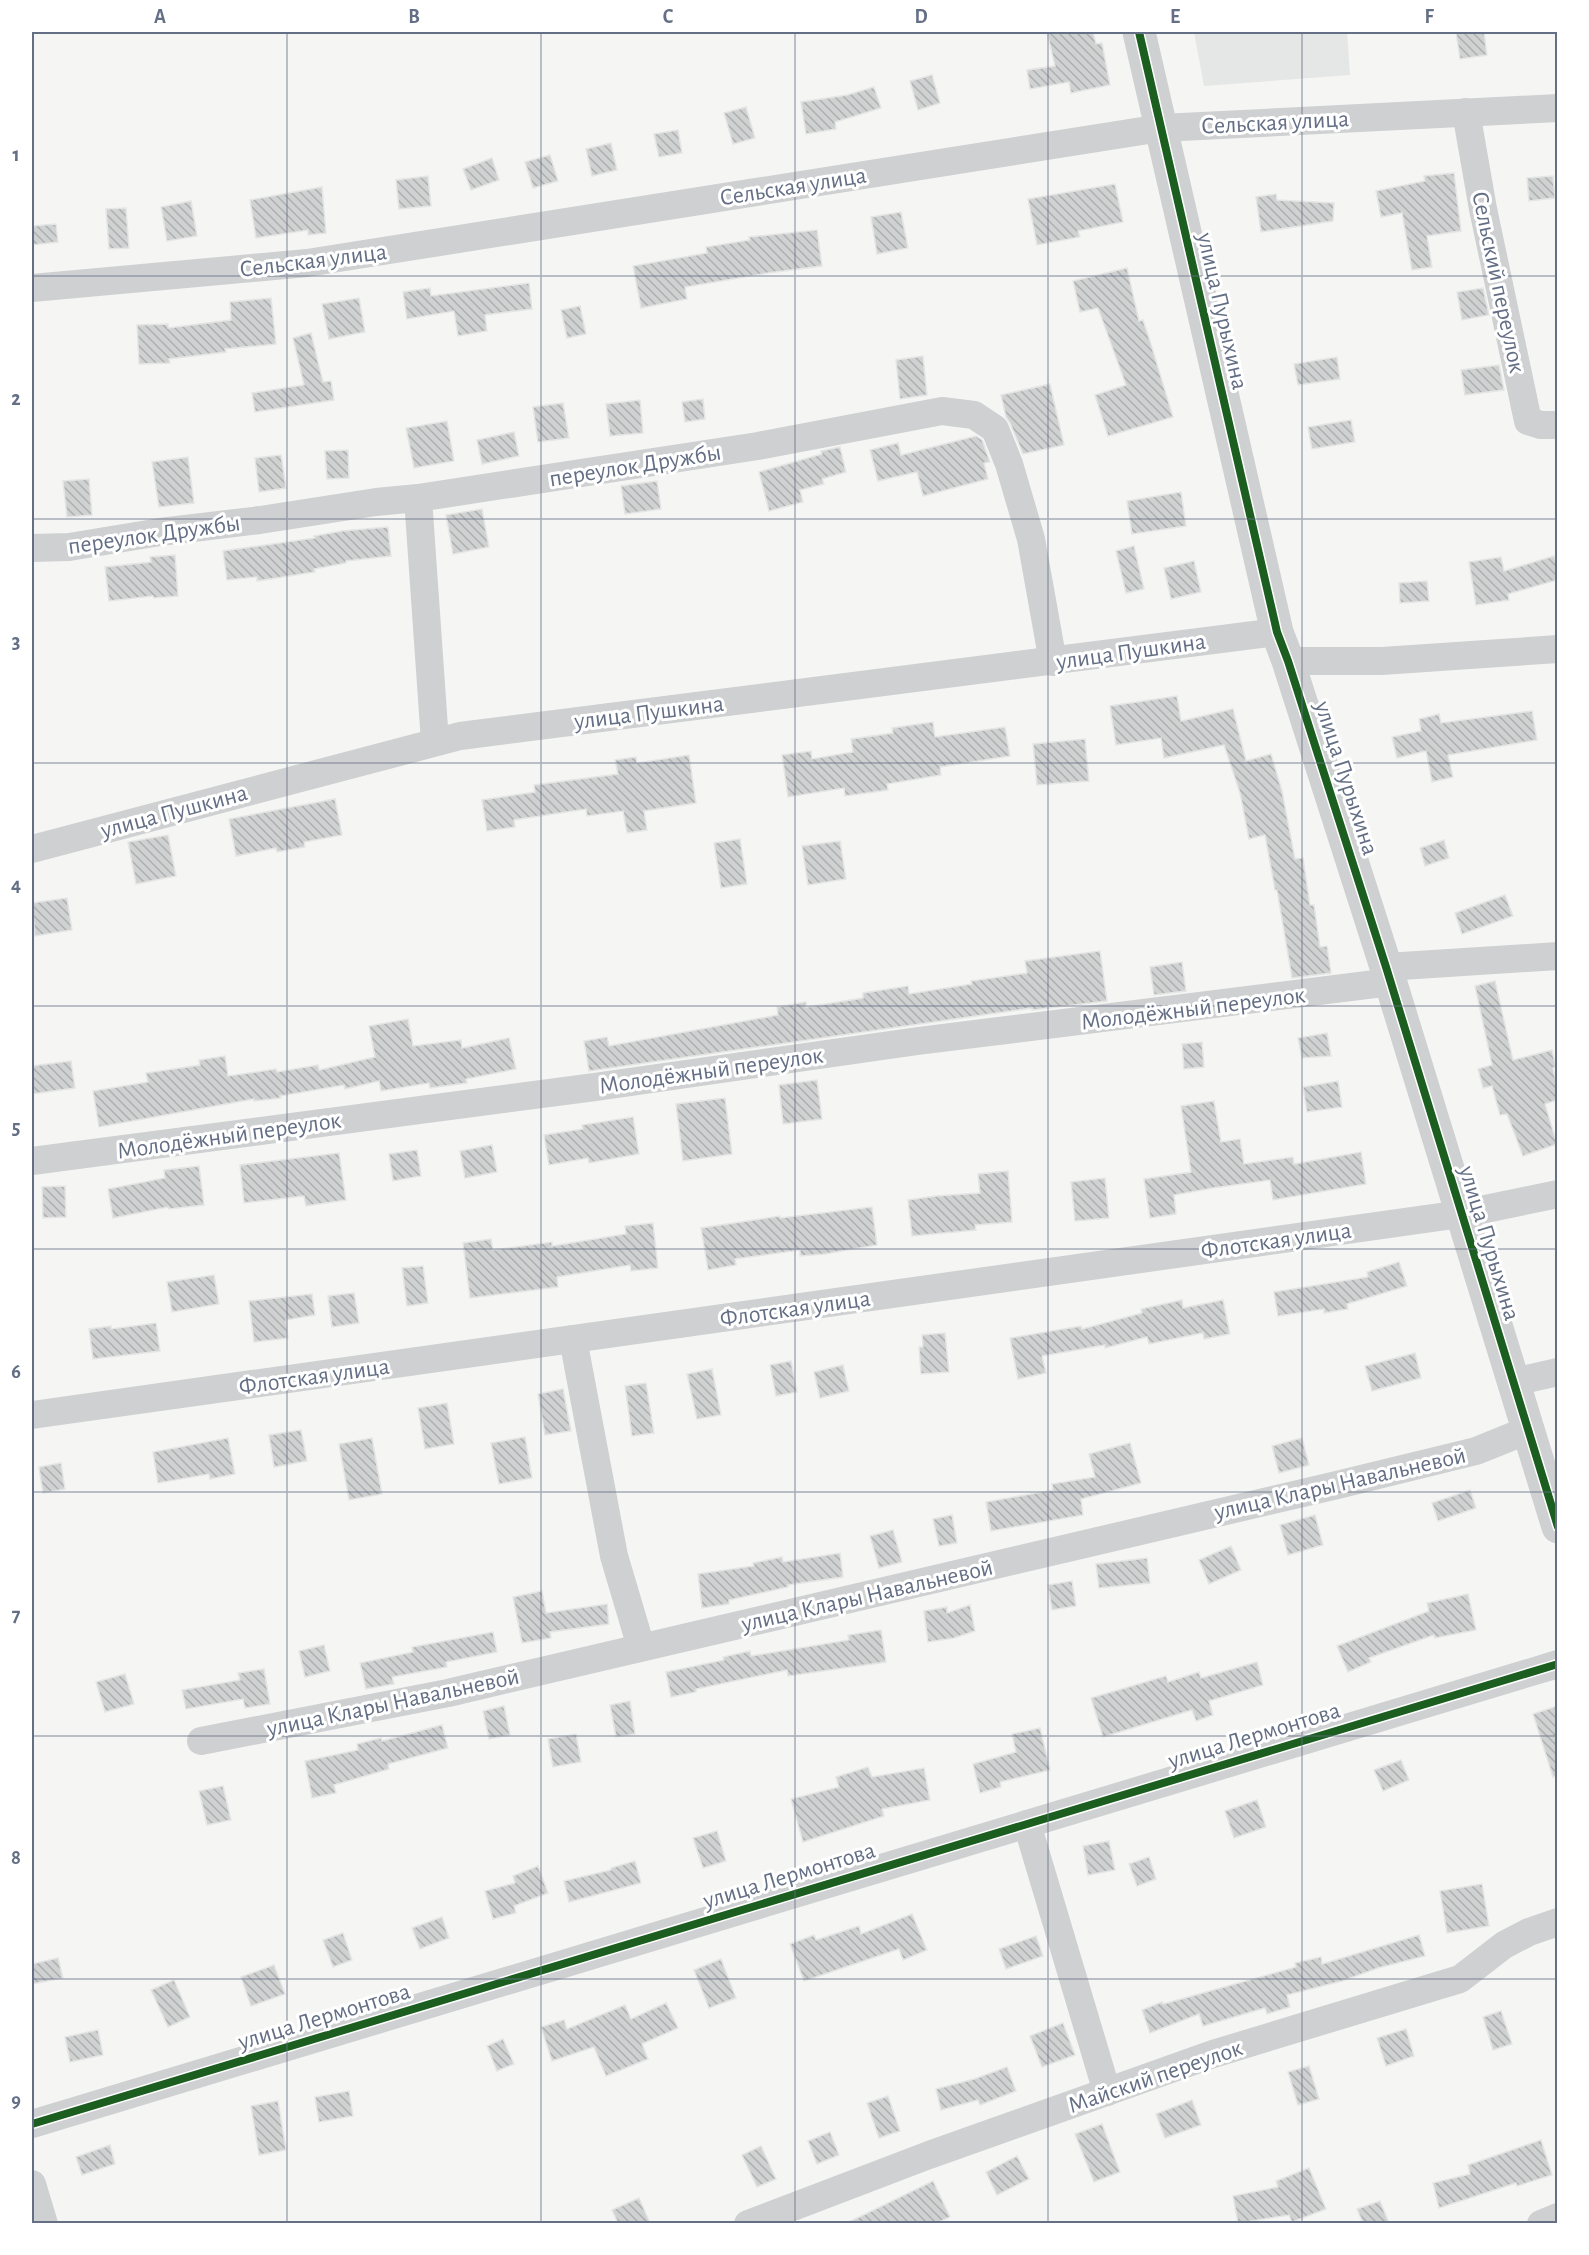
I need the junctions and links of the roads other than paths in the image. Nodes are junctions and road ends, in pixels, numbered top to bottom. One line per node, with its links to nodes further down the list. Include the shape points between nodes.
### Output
1 (1139, 32): 4 (street, улица Пурыхина)
2 (1557, 108): 3 (street, Сельская улица)
3 (1466, 112): 4 (street, Сельская улица); 6 (street, Сельский переулок, via 1527,422)
4 (1161, 128): 5 (street, Сельская улица, via 307,263); 9 (street, улица Пурыхина)
5 (32, 288)
6 (1557, 425)
7 (418, 498): 8 (street, переулок Дружбы, via 69,547); 11 (street, переулок Дружбы, via 758,446 942,411 974,415 995,429 1009,464 1030,539); 12 (street)
8 (32, 548)
9 (1283, 646): 10 (street, улица Пушкина, via 1382,661); 11 (street, улица Пушкина); 15 (street, улица Пурыхина)
10 (1557, 649)
11 (1053, 662): 12 (street, улица Пушкина)
12 (435, 742): 13 (street, улица Пушкина)
13 (32, 849)
14 (1557, 956): 15 (street, Молодёжный переулок)
15 (1389, 974): 16 (street, Молодёжный переулок, via 606,1085); 18 (street, улица Пурыхина)
16 (32, 1161)
17 (1557, 1194): 18 (street, Флотская улица)
18 (1461, 1214): 19 (street, Флотская улица); 21 (street, улица Пурыхина)
19 (573, 1339): 22 (street, Флотская улица); 25 (street, via 614,1556)
20 (1557, 1372): 21 (street)
21 (1513, 1382): 23 (street, улица Пурыхина)
22 (32, 1415)
23 (1528, 1430): 24 (street, улица Пурыхина); 25 (street, улица Клары Навальневой, via 1476,1451 1418,1466)
24 (1557, 1527)
25 (641, 1647): 27 (street, улица Клары Навальневой, via 448,1693)
26 (1557, 1664): 28 (street, улица Лермонтова)
27 (201, 1740)
28 (1028, 1824): 30 (street); 31 (street, улица Лермонтова)
29 (1557, 1922): 30 (street, Майский переулок, via 1504,1945 1460,1978 1213,2054)
30 (1107, 2092): 35 (street, Майский переулок)
31 (32, 2124)
32 (32, 2184): 34 (street)
33 (1557, 2217): 36 (street)
34 (44, 2223)
35 (748, 2223)
36 (1541, 2223)

